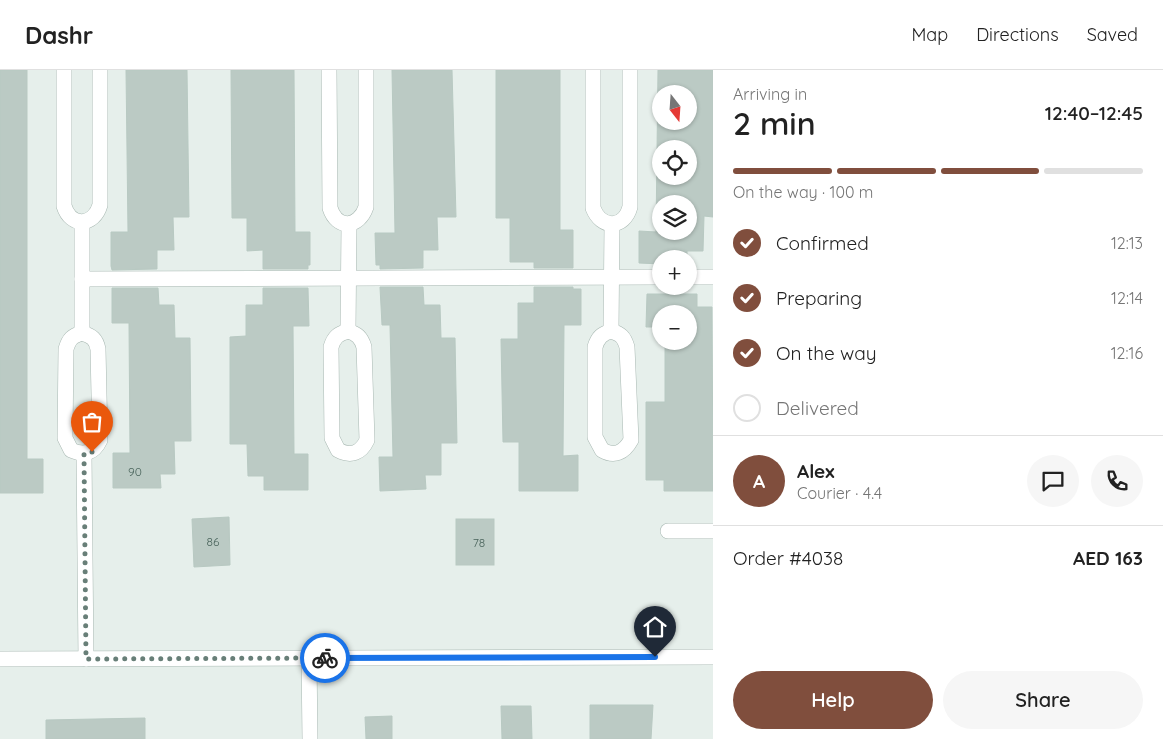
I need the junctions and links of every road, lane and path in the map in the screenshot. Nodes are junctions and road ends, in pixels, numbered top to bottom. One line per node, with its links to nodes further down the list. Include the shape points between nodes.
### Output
1 (64, 70): 7 (street, via 64,206 67,215)
2 (100, 70): 7 (street, via 100,205 98,214)
3 (329, 70): 8 (street, via 330,208 333,217)
4 (366, 70): 8 (street, via 366,207 364,216)
5 (593, 70): 9 (street, via 593,208 603,223)
6 (630, 70): 9 (street, via 630,207 621,222)
7 (82, 223): 15 (street)
8 (349, 225): 14 (street)
9 (612, 225): 10 (street)
10 (612, 277): 11 (street); 14 (street); 17 (street)
11 (652, 277)
12 (697, 277): 13 (street)
13 (713, 277)
14 (348, 278): 15 (street); 16 (street)
15 (82, 279): 18 (street)
16 (348, 331): 16 (street, via 340,333 331,347 332,438 338,450 352,454 358,452 367,440 364,347 361,339)
17 (611, 332): 17 (street, via 597,339 595,347 595,437 602,450 615,454 627,446 630,431 627,347 625,339)
18 (82, 333): 19 (street, via 96,341 98,349 100,440 92,452); 19 (street, via 68,341 66,349 65,438 72,450)
19 (84, 454): 25 (street)
20 (713, 531): 21 (street)
21 (668, 532)
22 (713, 657): 23 (street)
23 (309, 658): 25 (street); 26 (street)
24 (0, 659): 25 (street)
25 (86, 659)
26 (310, 739)

